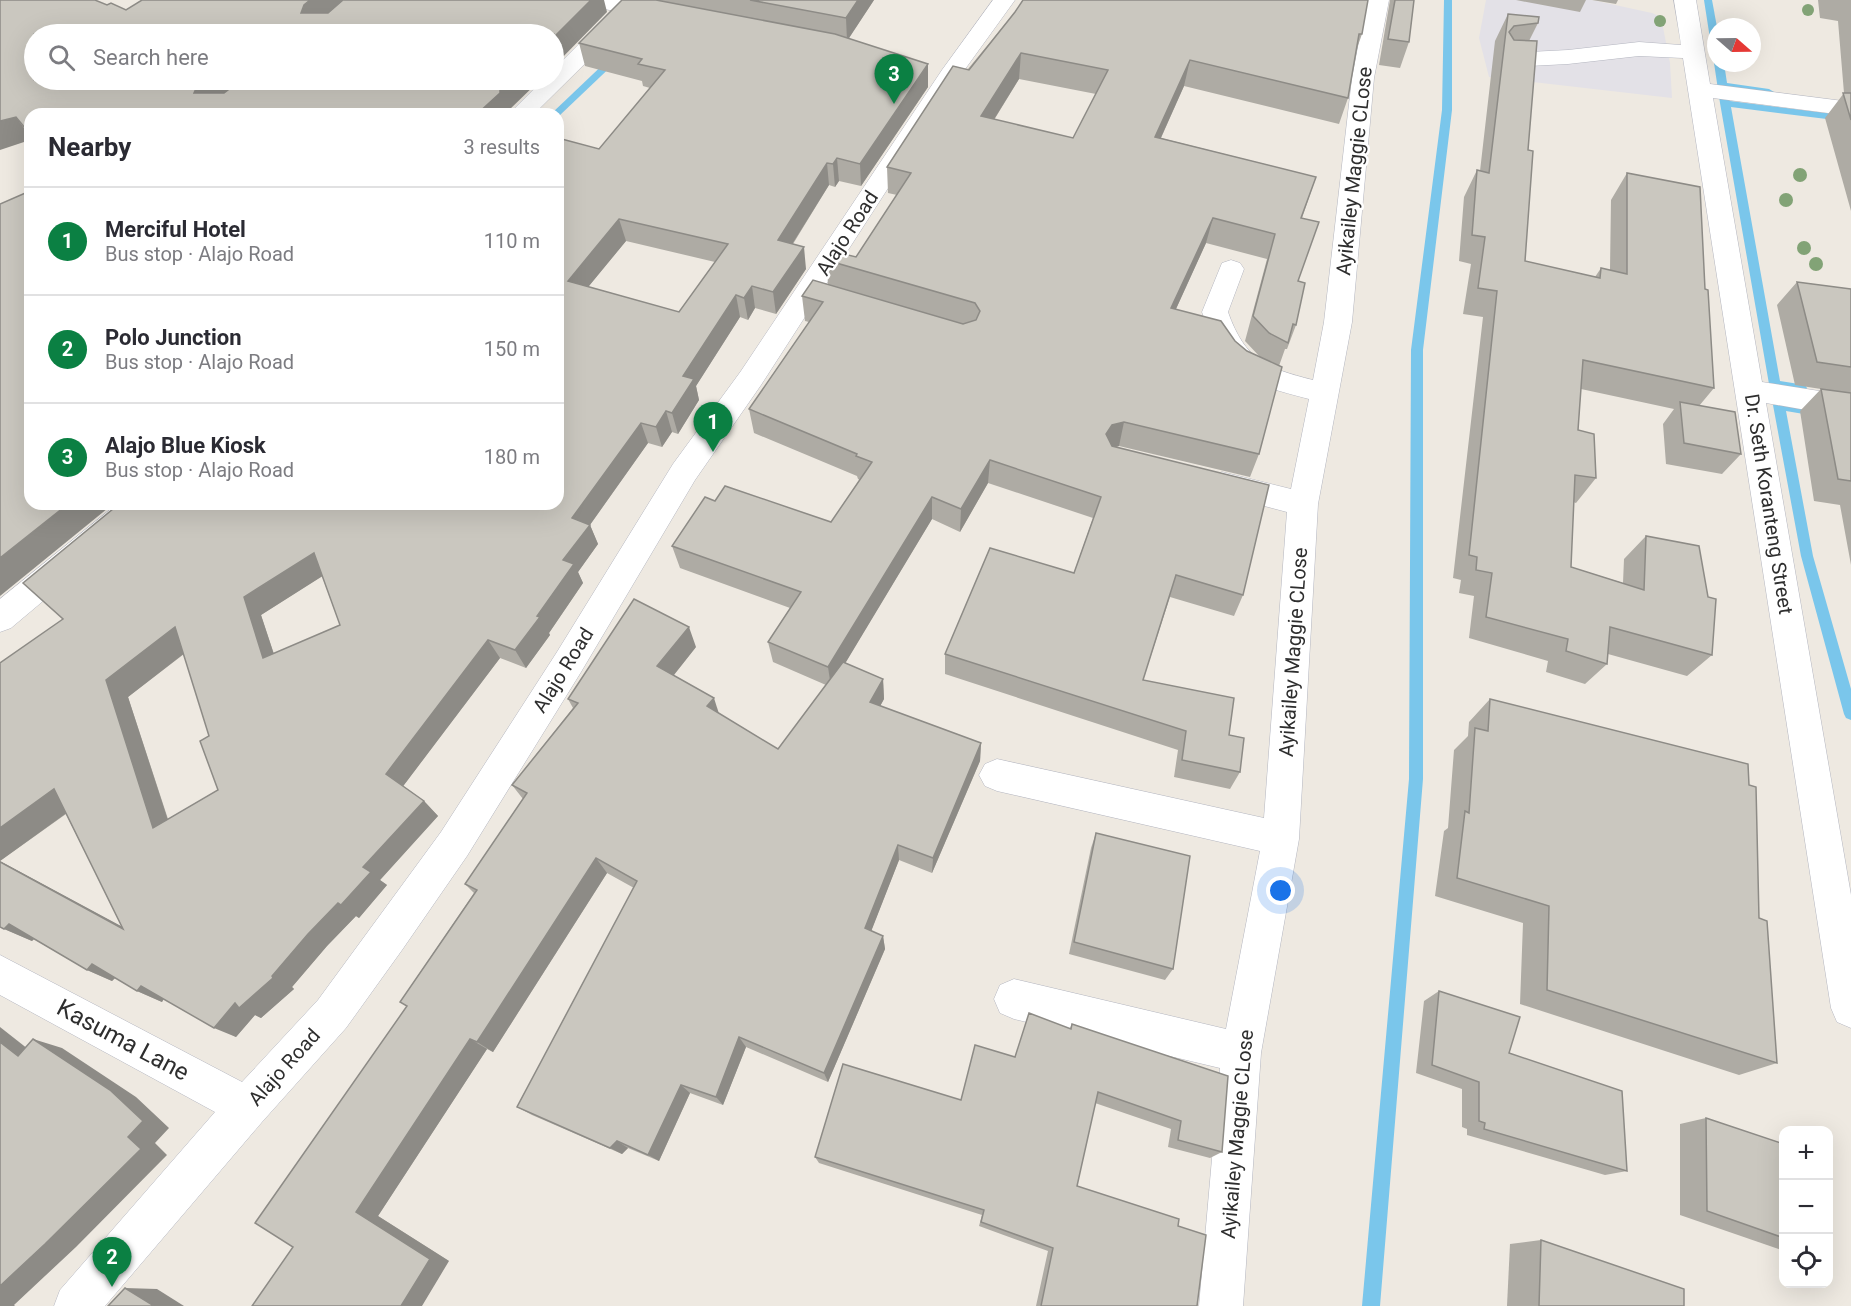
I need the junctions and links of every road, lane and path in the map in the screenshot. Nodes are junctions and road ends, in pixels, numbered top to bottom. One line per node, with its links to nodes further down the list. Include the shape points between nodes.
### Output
1 (589, 0): 5 (street)
2 (1004, 0): 28 (street, Alajo Road, via 941,68 820,294 751,378 684,472 570,662 447,854 332,1014)
3 (1378, 0): 16 (street, Ayikailey Maggie CLose, via 1363,78 1338,322)
4 (1685, 0): 7 (street, Dr. Seth Koranteng Street)
5 (632, 4): 6 (street); 9 (street)
6 (686, 19)
7 (1694, 52): 8 (street, via 1639,49); 11 (street, Dr. Seth Koranteng Street)
8 (1510, 60)
9 (564, 71)
10 (545, 90): 12 (street)
11 (1700, 90): 13 (street); 15 (street, Dr. Seth Koranteng Street)
12 (527, 108)
13 (1851, 109)
14 (1231, 269): 16 (street, via 1215,312 1232,352 1266,378)
15 (1750, 390): 17 (street); 26 (street, Dr. Seth Koranteng Street)
16 (1323, 393): 19 (street, Ayikailey Maggie CLose)
17 (1851, 407)
18 (1199, 478): 19 (street)
19 (1303, 504): 23 (street, Ayikailey Maggie CLose)
20 (131, 510): 21 (street)
21 (0, 618)
22 (998, 775): 23 (street)
23 (1281, 839): 27 (street, Ayikailey Maggie CLose)
24 (0, 974): 28 (street, Kasuma Lane)
25 (1014, 999): 27 (street)
26 (1851, 1008)
27 (1241, 1053): 30 (street, Ayikailey Maggie CLose)
28 (247, 1107): 29 (street, Alajo Road)
29 (76, 1306)
30 (1221, 1306)

